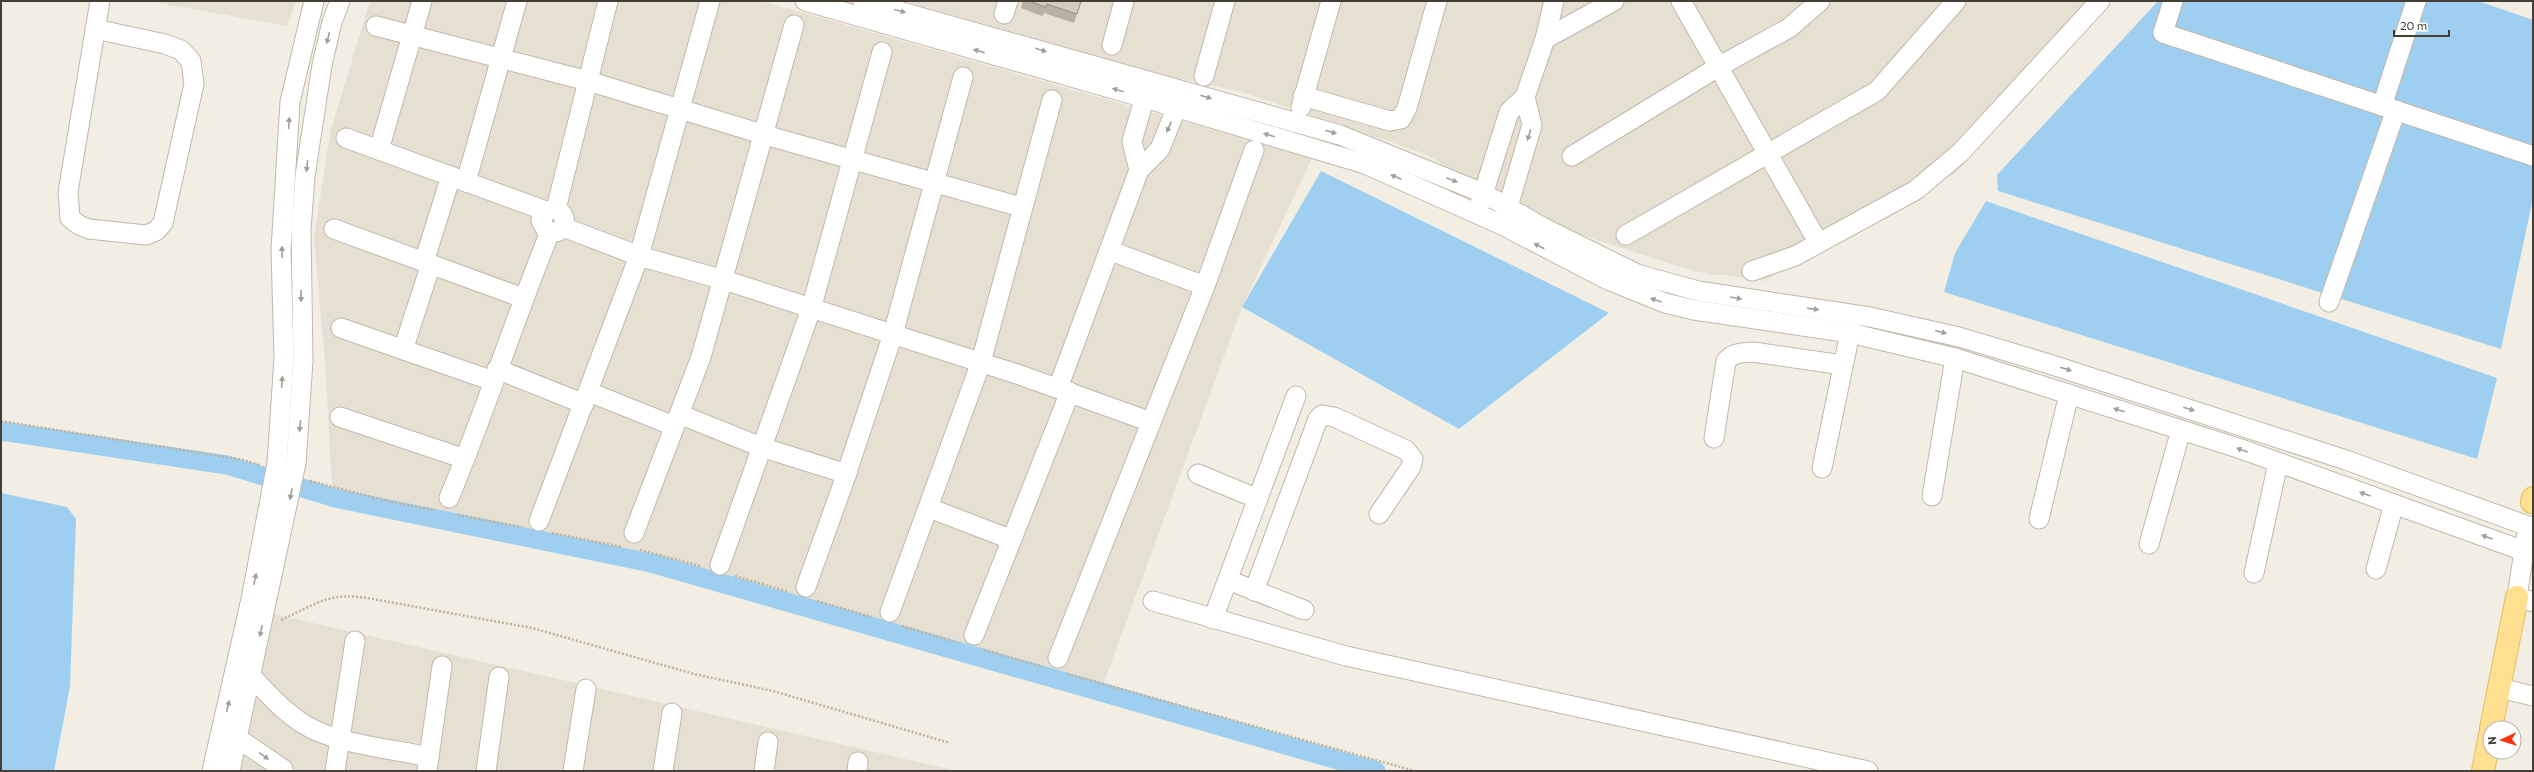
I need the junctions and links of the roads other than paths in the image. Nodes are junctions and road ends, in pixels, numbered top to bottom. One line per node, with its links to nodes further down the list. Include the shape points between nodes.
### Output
1 (100, 1): 24 (street)
2 (314, 1): 40 (street)
3 (340, 1): 41 (street, one-way to 41, via 332,22)
4 (422, 1): 25 (street)
5 (518, 1): 30 (street)
6 (608, 1): 34 (street)
7 (710, 1): 43 (street)
8 (805, 1): 28 (street, one-way to 8)
9 (863, 1): 28 (street, one-way to 28)
10 (1124, 1): 27 (street)
11 (1225, 1): 32 (street)
12 (1331, 1): 36 (street)
13 (1437, 1): 36 (street, via 1407,108 1401,119 1390,121)
14 (1554, 1): 26 (street)
15 (1614, 1): 26 (street)
16 (1681, 1): 31 (street)
17 (1820, 1): 31 (street, via 1789,28)
18 (1956, 1): 50 (street, via 1877,92)
19 (2100, 1): 66 (street, via 1942,169 1916,190)
20 (2173, 1): 42 (street, via 2163,33)
21 (2416, 1): 42 (street)
22 (794, 25): 45 (street)
23 (376, 26): 25 (street)
24 (95, 29): 24 (street, via 68,192 70,218 89,229 146,235 156,231 163,223 194,84 191,61 181,50 165,44)
25 (412, 35): 30 (street); 48 (street)
26 (1545, 39): 37 (street)
27 (1112, 45)
28 (1001, 48): 35 (street)
29 (882, 52): 53 (street)
30 (501, 58): 34 (street); 55 (street)
31 (1718, 67): 50 (street); 51 (street)
32 (1204, 76)
33 (963, 77): 56 (street)
34 (588, 81): 43 (street); 60 (street)
35 (1147, 90): 38 (street); 54 (street, via 1132,141)
36 (1303, 96): 44 (street)
37 (1525, 97): 57 (street, via 1509,112); 58 (street, one-way to 58, via 1532,125)
38 (1180, 99): 44 (street, one-way to 44); 47 (street, one-way to 38); 54 (street, one-way to 54, via 1160,149)
39 (1052, 100): 59 (street)
40 (290, 102): 41 (street); 108 (street, one-way to 40, via 276,463 284,358 281,250)
41 (315, 107): 108 (street, one-way to 108, via 301,230 303,361 296,463)
42 (2389, 108): 52 (street); 74 (street)
43 (680, 109): 45 (street); 68 (street)
44 (1297, 122): 47 (street); 57 (street, one-way to 57, via 1369,145)
45 (764, 135): 53 (street); 71 (street)
46 (346, 138): 48 (street)
47 (1290, 141): 61 (street, one-way to 47, via 1365,164)
48 (379, 150): 55 (street)
49 (1254, 150): 72 (street)
50 (1768, 153): 65 (street); 66 (street)
51 (1572, 156)
52 (2533, 156)
53 (852, 159): 56 (street); 75 (street)
54 (1140, 170): 67 (street)
55 (459, 179): 60 (street); 69 (street)
56 (934, 182): 59 (street); 78 (street)
57 (1483, 193): 58 (street); 61 (street)
58 (1508, 206): 62 (street); 109 (street, one-way to 109, via 1544,228 1637,274 1698,291 1912,325 2046,363 2346,460)
59 (1021, 207): 81 (street)
60 (551, 210): 64 (street, via 541,220 542,226)
61 (1476, 215): 62 (street)
62 (1502, 226): 77 (street, one-way to 62, via 1694,310 1637,294)
63 (334, 229): 69 (street)
64 (557, 230): 68 (street); 73 (street)
65 (1626, 235)
66 (1818, 242): 70 (street, via 1794,256)
67 (1110, 251): 72 (street); 84 (street)
68 (639, 256): 71 (street); 87 (street)
69 (427, 263): 73 (street); 79 (street)
70 (1752, 271)
71 (724, 280): 75 (street); 89 (street, via 701,357)
72 (1205, 286): 90 (street)
73 (523, 298): 83 (street)
74 (2329, 302)
75 (811, 309): 78 (street); 93 (street)
76 (341, 328): 79 (street)
77 (1850, 333): 80 (street); 82 (street)
78 (893, 334): 81 (street); 97 (street)
79 (403, 350): 83 (street)
80 (1955, 358): 85 (street); 99 (street)
81 (981, 362): 84 (street); 104 (street)
82 (1843, 365): 92 (street, via 1753,352 1730,356 1726,361); 96 (street)
83 (495, 375): 87 (street); 94 (street)
84 (1064, 390): 90 (street); 111 (street)
85 (2069, 394): 91 (street, one-way to 85); 106 (street)
86 (1296, 396): 101 (street)
87 (586, 398): 89 (street); 107 (street)
88 (340, 417): 94 (street)
89 (676, 420): 93 (street); 110 (street)
90 (1151, 422): 127 (street)
91 (2181, 430): 95 (street, one-way to 91); 112 (street)
92 (1714, 438)
93 (761, 447): 97 (street); 114 (street)
94 (465, 459): 100 (street)
95 (2278, 463): 103 (street, one-way to 95); 116 (street)
96 (1822, 468)
97 (847, 474): 118 (street)
98 (1198, 474): 101 (street)
99 (1932, 496)
100 (449, 498)
101 (1258, 499): 117 (street)
102 (2533, 501): 109 (street)
103 (2394, 504): 113 (street, one-way to 103); 115 (street)
104 (929, 508): 111 (street); 123 (street)
105 (1379, 514): 119 (street, via 1411,467 1413,459 1406,450 1334,417 1322,415 1318,419)
106 (2039, 519)
107 (539, 521)
108 (276, 524): 129 (street, one-way to 129, via 263,624); 136 (street, one-way to 108)
109 (2528, 526): 113 (street)
110 (634, 533)
111 (1010, 539): 125 (street)
112 (2149, 544)
113 (2524, 551): 120 (street)
114 (720, 565)
115 (2376, 569)
116 (2254, 573)
117 (1228, 580): 119 (street); 124 (street)
118 (806, 587)
119 (1254, 591): 122 (street)
120 (2525, 599): 131 (main road)
121 (1153, 600): 124 (street)
122 (1304, 610)
123 (890, 612)
124 (1213, 619): 149 (street, via 1346,656)
125 (974, 635)
126 (355, 641): 137 (street)
127 (1058, 658)
128 (442, 666): 141 (street)
129 (251, 676): 136 (street); 137 (street, via 282,708 306,725)
130 (499, 677): 145 (street)
131 (2500, 688): 133 (street); 135 (main road)
132 (586, 689): 146 (street)
133 (2533, 696)
134 (672, 712): 147 (street)
135 (2494, 720)
136 (230, 733): 140 (street); 142 (street); 143 (street, one-way to 143)
137 (340, 738): 141 (street); 144 (street)
138 (768, 742): 148 (street)
139 (2485, 760): 150 (main road)
140 (214, 763): 142 (street)
141 (428, 764)
142 (234, 769)
143 (283, 769)
144 (335, 771)
145 (486, 771)
146 (573, 771)
147 (663, 771)
148 (764, 771)
149 (1867, 771)
150 (2483, 771)

